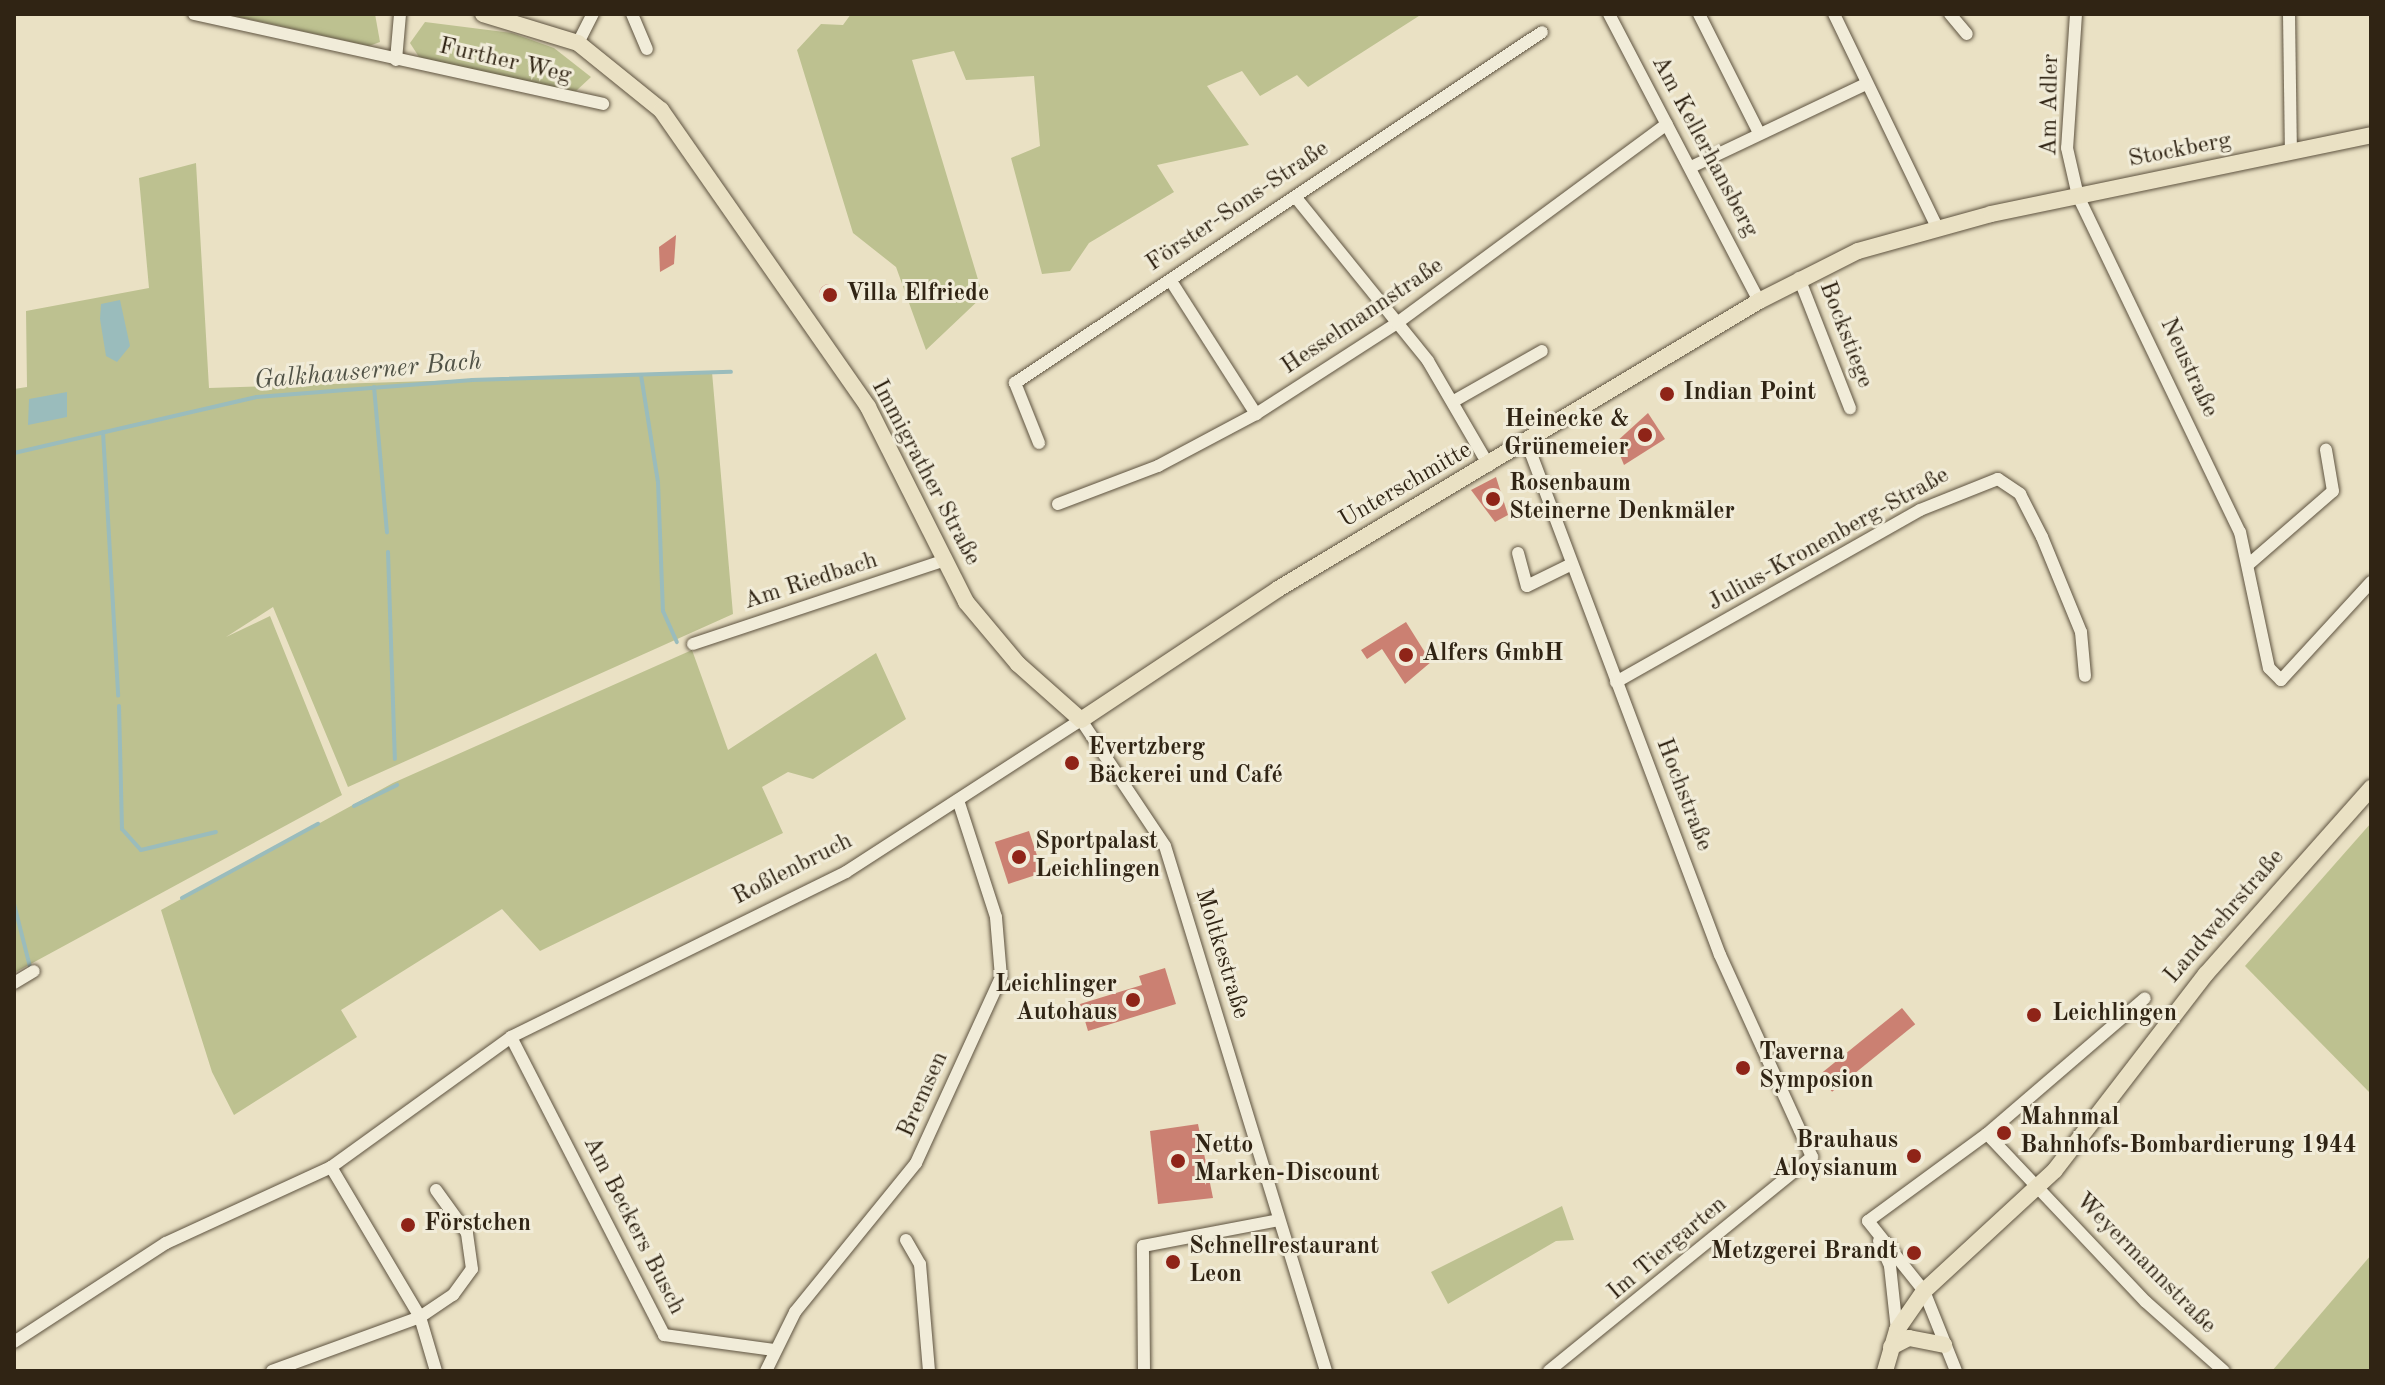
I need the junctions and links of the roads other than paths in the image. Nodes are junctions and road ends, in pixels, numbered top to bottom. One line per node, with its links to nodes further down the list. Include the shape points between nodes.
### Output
1 (194, 14): 16 (street, Further Weg)
2 (400, 14): 16 (street)
3 (483, 14): 14 (main road, Immigrather Straße)
4 (593, 14): 14 (street)
5 (632, 14): 15 (street)
6 (1609, 14): 19 (street, Am Kellerhansberg)
7 (1699, 14): 20 (street)
8 (1834, 14): 17 (street)
9 (1950, 14): 13 (street)
10 (2076, 14): 24 (street, Am Adler, via 2067,148)
11 (2289, 14): 22 (street)
12 (1542, 32): 25 (street, Förster-Sons-Straße)
13 (1967, 34)
14 (578, 43): 41 (main road, Immigrather Straße, via 637,86 683,137 868,407)
15 (647, 49)
16 (396, 60): 18 (street, Further Weg)
17 (1866, 84): 20 (street); 26 (street)
18 (603, 104)
19 (1667, 124): 23 (street, Am Kellerhansberg); 30 (street, Hesselmannstraße)
20 (1759, 133): 23 (street)
21 (2371, 135): 22 (main road, Stockberg)
22 (2291, 153): 24 (main road, Stockberg)
23 (1691, 167): 29 (street, Am Kellerhansberg)
24 (2078, 196): 26 (main road); 43 (street, Neustraße, via 2148,334)
25 (1297, 199): 28 (street, Förster-Sons-Straße); 30 (street)
26 (1937, 227): 27 (main road)
27 (1799, 278): 29 (main road); 33 (street, Bockstiege)
28 (1171, 281): 34 (street); 35 (street, Förster-Sons-Straße, via 1015,383)
29 (1759, 301): 36 (main road, Unterschmitte)
30 (1397, 323): 32 (street); 34 (street, Hesselmannstraße)
31 (1542, 351): 32 (street)
32 (1454, 401): 38 (street)
33 (1850, 408)
34 (1256, 414): 39 (street, Hesselmannstraße, via 1158,466)
35 (1039, 443)
36 (1527, 443): 38 (main road, Unterschmitte); 42 (street, Hochstraße)
37 (2326, 450): 43 (street, via 2333,491)
38 (1489, 466): 48 (main road, Unterschmitte, via 1230,618)
39 (1058, 504)
40 (1518, 553): 42 (street, via 1527,586)
41 (942, 561): 45 (street, Am Riedbach); 48 (main road, Immigrather Straße, via 984,628)
42 (1572, 564): 47 (street, Hochstraße)
43 (2249, 564): 44 (street, Neustraße, via 2269,668 2281,680)
44 (2371, 582)
45 (693, 644)
46 (2085, 676): 47 (street, Julius-Kronenberg-Straße, via 2081,632 2042,537 2020,494 1998,479 1920,510)
47 (1616, 682): 56 (street, Hochstraße, via 1753,1038)
48 (1081, 720): 50 (street, Roßlenbruch); 60 (street, Moltkestraße, via 1165,846)
49 (2371, 788): 58 (main road, Landwehrstraße, via 2206,974)
50 (958, 800): 54 (street, Roßlenbruch, via 846,872); 69 (street, Bremsen, via 1003,942 1001,977 916,1163 795,1312)
51 (34, 971): 52 (street)
52 (14, 983)
53 (2145, 998): 55 (street)
54 (511, 1037): 57 (street); 69 (street, Am Beckers Busch, via 664,1335)
55 (1987, 1134): 58 (street, Weyermannstraße); 61 (street)
56 (1812, 1157): 76 (street, Im Tiergarten)
57 (331, 1167): 64 (street); 66 (street, via 166,1243)
58 (2037, 1188): 63 (main road, Landwehrstraße); 79 (street, Weyermannstraße)
59 (436, 1190): 64 (street, via 467,1233 472,1269 453,1295)
60 (1279, 1220): 74 (street, via 1143,1246); 75 (street, Moltkestraße)
61 (1868, 1221): 63 (street); 65 (street, via 1890,1266)
62 (906, 1240): 73 (street, via 920,1264)
63 (1924, 1291): 65 (main road, Landwehrstraße); 67 (street)
64 (420, 1317): 70 (street); 71 (street)
65 (1897, 1330): 68 (main road, Landwehrstraße)
66 (14, 1342)
67 (1944, 1345): 68 (main road, via 1909,1338); 78 (street)
68 (1891, 1347): 77 (main road, Landwehrstraße)
69 (774, 1350): 72 (street, Bremsen)
70 (272, 1371)
71 (436, 1371)
72 (766, 1371)
73 (929, 1371)
74 (1144, 1371)
75 (1326, 1371)
76 (1549, 1371)
77 (1885, 1371)
78 (1956, 1371)
79 (2224, 1371)

